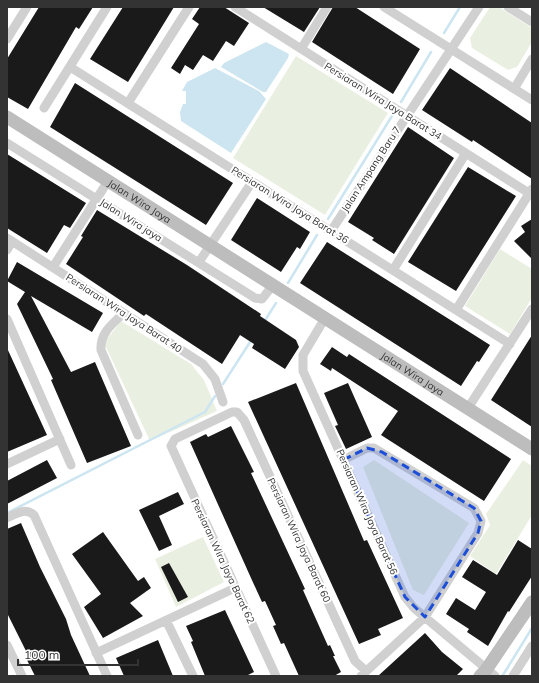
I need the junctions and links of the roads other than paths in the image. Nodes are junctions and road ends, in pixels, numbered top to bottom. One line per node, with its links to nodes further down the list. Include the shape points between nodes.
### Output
1 (26, 7): 10 (street)
2 (107, 7): 14 (street)
3 (189, 7): 17 (street)
4 (235, 7): 11 (street, Persiaran Wira Jaya Barat 34)
5 (327, 7): 11 (street)
6 (479, 7): 12 (street, Jalan Ampang Baru 7)
7 (508, 7): 9 (street)
8 (387, 8): 12 (street)
9 (532, 22)
10 (7, 39)
11 (302, 49): 19 (street, Persiaran Wira Jaya Barat 34)
12 (450, 49): 15 (street); 19 (street, Jalan Ampang Baru 7)
13 (532, 59): 15 (street)
14 (70, 67): 17 (street, Persiaran Wira Jaya Barat 36); 18 (street)
15 (514, 89): 16 (street)
16 (532, 100)
17 (128, 103): 24 (street, Persiaran Wira Jaya Barat 36)
18 (44, 108)
19 (406, 115): 22 (street, Persiaran Wira Jaya Barat 34); 27 (street, Jalan Ampang Baru 7)
20 (7, 117): 23 (street, Jalan Wira Jaya)
21 (7, 143): 26 (street, Jalan Wira jaya)
22 (466, 153): 25 (street, Persiaran Wira Jaya Barat 34); 33 (street)
23 (108, 181): 26 (street); 29 (street, Jalan Wira Jaya)
24 (252, 182): 27 (street, Persiaran Wira Jaya Barat 36); 29 (street)
25 (531, 192): 36 (street)
26 (97, 199): 31 (street, Jalan Wira jaya); 32 (street)
27 (331, 231): 33 (street, Persiaran Wira Jaya Barat 36)
28 (10, 240): 30 (street); 32 (street, Persiaran Wira Jaya Barat 40)
29 (210, 245): 31 (street); 34 (street, Jalan Wira Jaya)
30 (7, 250)
31 (199, 262): 34 (street, Jalan Wira jaya, via 255,298 265,297)
32 (53, 267): 37 (street, Persiaran Wira Jaya Barat 40)
33 (393, 270): 36 (street, Persiaran Wira Jaya Barat 36)
34 (273, 285): 38 (street, Jalan Wira Jaya)
35 (532, 309): 40 (street)
36 (456, 310): 40 (street, Persiaran Wira Jaya Barat 36)
37 (124, 313): 41 (street, Persiaran Wira Jaya Barat 40, via 203,364 215,379); 43 (street, via 104,334 100,342 101,350)
38 (324, 318): 42 (street, Jalan Wira Jaya); 47 (street, Persiaran Wira Jaya Barat 56, via 306,347 303,371)
39 (7, 319): 44 (street)
40 (510, 344): 42 (street)
41 (223, 402)
42 (468, 408): 46 (street, Jalan Wira Jaya)
43 (138, 435)
44 (60, 439): 48 (street); 49 (street)
45 (171, 446): 51 (street, Persiaran Wira Jaya Barat 62); 58 (street, Persiaran Wira Jaya Barat 60, via 175,439 232,412 237,412 244,420)
46 (532, 449)
47 (343, 460): 53 (street, Persiaran Wira Jaya Barat 56, via 405,597); 53 (street, via 368,448 374,448 474,508 481,521 478,533)
48 (7, 464)
49 (71, 465)
50 (7, 518): 57 (street, via 27,511 34,515)
51 (234, 588): 54 (street); 63 (street, Persiaran Wira Jaya Barat 62)
52 (532, 602): 59 (street)
53 (425, 617): 58 (street); 59 (street, Persiaran Wira Jaya Barat 56)
54 (166, 620): 57 (street); 62 (street)
55 (7, 645): 60 (street)
56 (532, 646): 64 (street)
57 (96, 653): 61 (street)
58 (363, 674)
59 (487, 674)
60 (22, 676)
61 (106, 676)
62 (193, 676)
63 (276, 676)
64 (513, 676)

